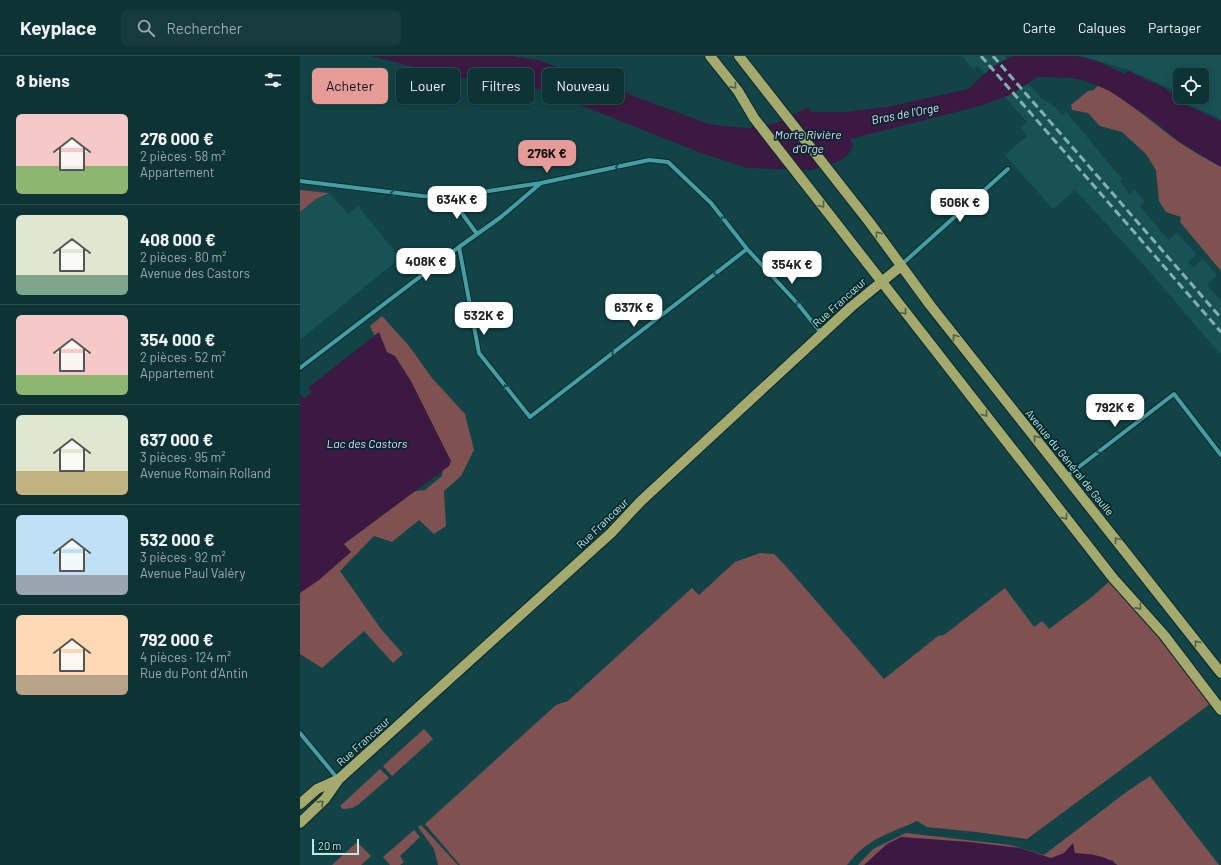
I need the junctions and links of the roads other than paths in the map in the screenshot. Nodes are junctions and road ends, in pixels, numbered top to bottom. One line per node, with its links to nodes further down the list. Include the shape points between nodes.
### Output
1 (710, 56): 11 (main road, one-way to 11, via 738,91 754,118)
2 (739, 56): 10 (main road, Avenue du Général de Gaulle, one-way to 2)
3 (1008, 169): 10 (street)
4 (300, 181): 6 (street, one-way to 4)
5 (541, 183): 6 (street); 7 (street); 9 (street, one-way to 5, via 711,203 668,162 649,160)
6 (450, 197): 7 (street)
7 (477, 234): 8 (street)
8 (458, 246): 9 (street, one-way to 8, via 530,417 479,353); 13 (street)
9 (747, 249): 12 (street, one-way to 9)
10 (901, 266): 11 (main road, Rue Francœur); 15 (main road, Avenue du Général de Gaulle, one-way to 10)
11 (880, 282): 12 (main road, Rue Francœur); 17 (main road, one-way to 17, via 1113,578 1164,635)
12 (822, 334): 19 (main road, Rue Francœur, via 641,501 611,533)
13 (300, 368)
14 (1221, 454): 15 (street, one-way to 15, via 1174,394)
15 (1066, 476): 16 (main road, Avenue du Général de Gaulle, one-way to 15)
16 (1221, 673)
17 (1221, 710)
18 (300, 733): 19 (street)
19 (338, 779): 20 (main road, Rue Francœur, via 317,789); 21 (main road, Rue Francœur, one-way to 19, via 325,799)
20 (300, 804)
21 (300, 822)

